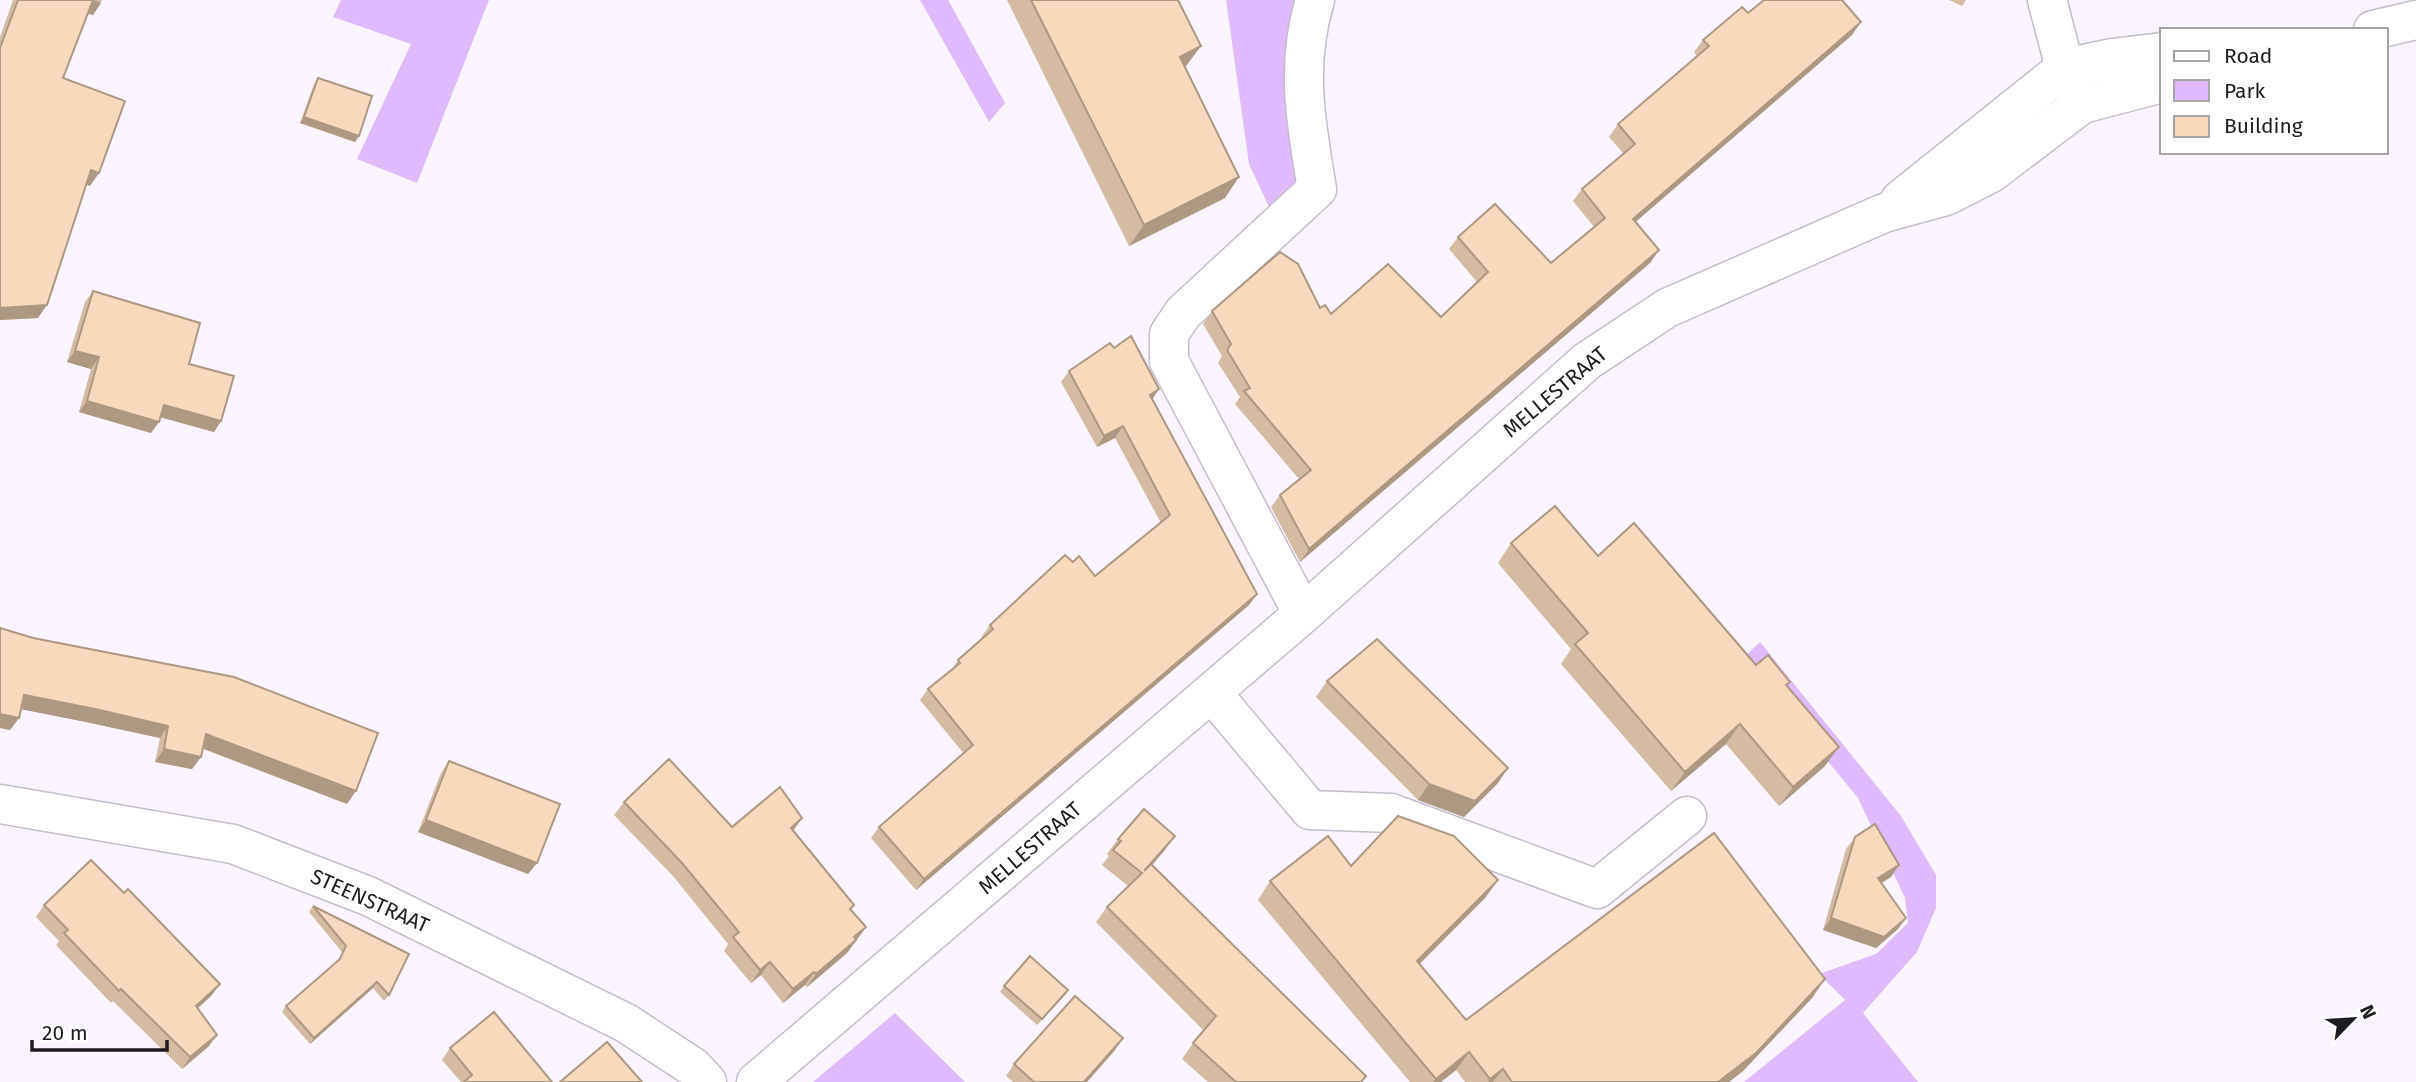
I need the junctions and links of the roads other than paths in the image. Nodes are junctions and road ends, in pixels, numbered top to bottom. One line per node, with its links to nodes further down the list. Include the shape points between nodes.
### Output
1 (1315, 0): 10 (street, via 1302,97 1317,189 1183,313 1170,334 1169,361)
2 (2047, 0): 6 (street)
3 (2416, 20): 4 (street)
4 (2382, 28)
5 (2160, 52): 6 (street)
6 (2065, 68): 8 (street); 9 (street, MELLESTRAAT)
7 (2160, 84): 8 (street)
8 (2082, 104): 9 (street, MELLESTRAAT, via 1991,173 1946,195)
9 (1884, 212): 10 (street, MELLESTRAAT, via 1667,308 1587,360)
10 (1304, 614): 11 (street, MELLESTRAAT)
11 (1212, 693): 13 (street, via 1310,810 1391,813 1597,889); 15 (street, MELLESTRAAT)
12 (0, 804): 14 (street, STEENSTRAAT, via 233,844 368,896 626,1023 693,1067)
13 (1687, 816)
14 (707, 1082)
15 (756, 1082)

